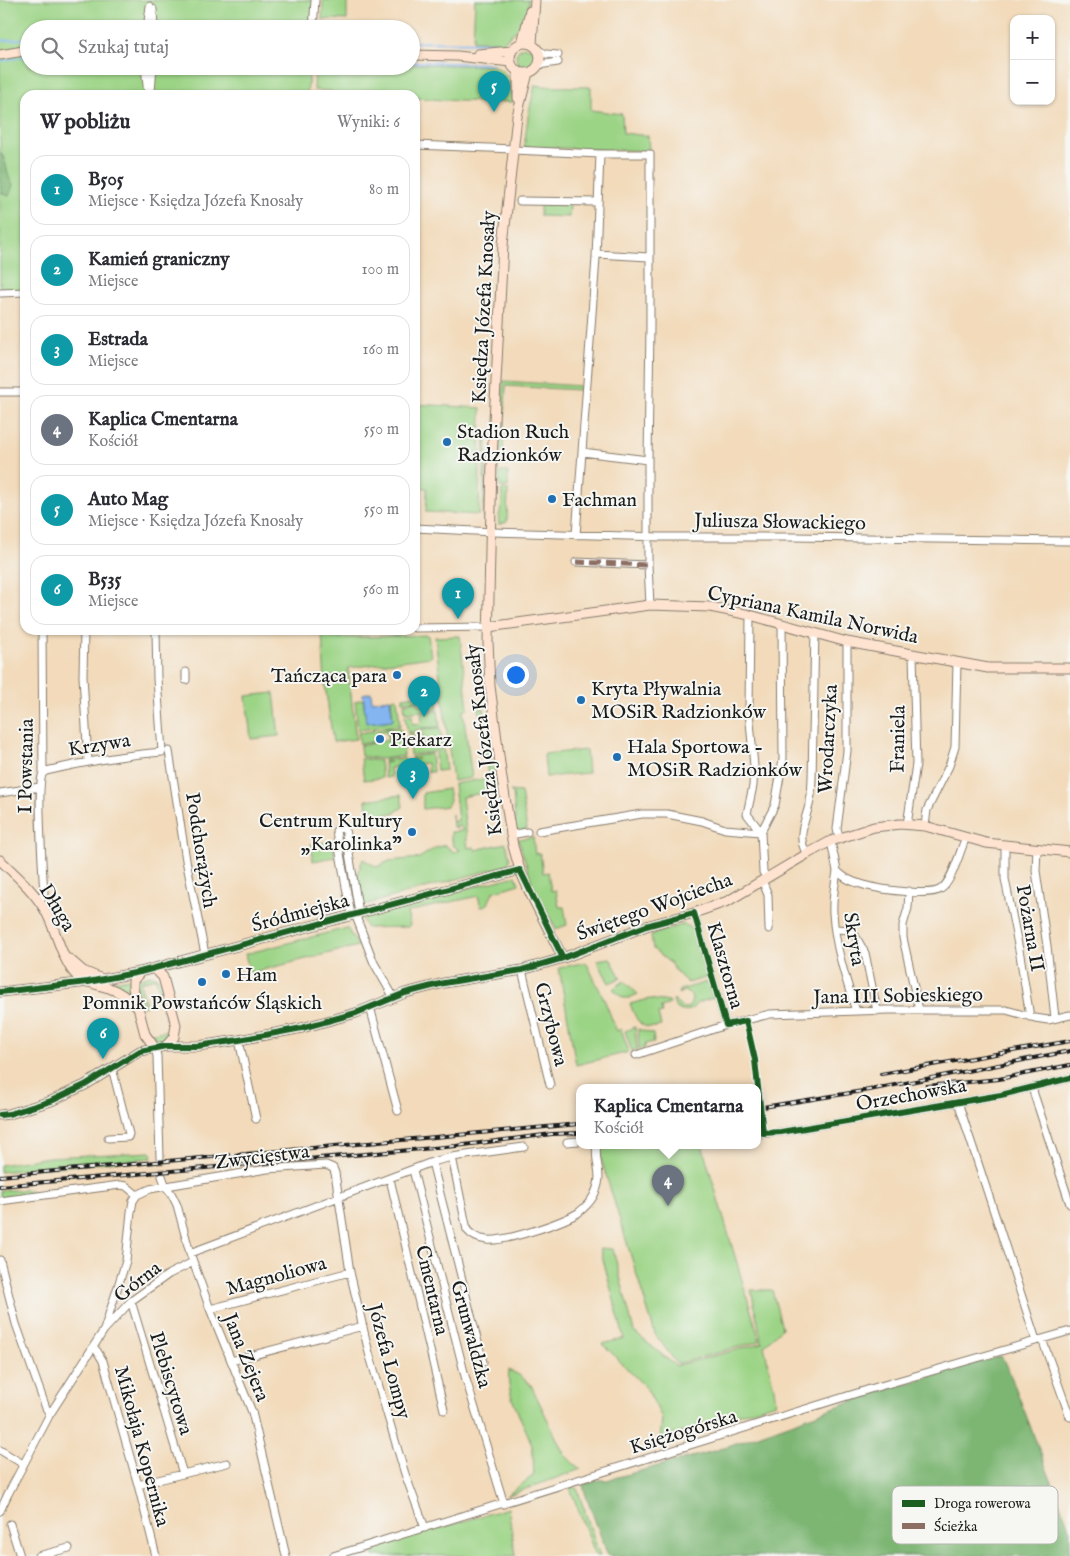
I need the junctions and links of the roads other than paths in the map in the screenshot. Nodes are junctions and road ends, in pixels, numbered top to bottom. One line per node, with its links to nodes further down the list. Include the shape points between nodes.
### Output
1 (315, 0): 5 (street)
2 (534, 0): 6 (street); 7 (street)
3 (149, 20): 4 (street, via 152,6)
4 (153, 20)
5 (314, 20)
6 (522, 42): 7 (street); 8 (street)
7 (535, 47): 14 (street, via 540,55); 14 (street, via 558,58)
8 (512, 51): 12 (street); 13 (street)
9 (20, 52): 10 (street)
10 (0, 55)
11 (420, 55): 12 (street)
12 (457, 56): 13 (street)
13 (511, 62): 15 (street)
14 (538, 65): 16 (street)
15 (518, 70): 16 (street); 21 (street, Księdza Józefa Knosały)
16 (528, 73): 21 (street, Księdza Józefa Knosały)
17 (146, 75): 19 (street)
18 (152, 75): 20 (street)
19 (148, 90)
20 (150, 90)
21 (517, 116): 23 (street, Księdza Józefa Knosały)
22 (420, 145): 23 (street)
23 (513, 150): 24 (street); 36 (street, Księdza Józefa Knosały, via 502,253)
24 (600, 154): 26 (street); 28 (street, via 650,154)
25 (520, 200): 26 (street)
26 (598, 202): 27 (street)
27 (596, 254): 28 (street); 33 (street)
28 (650, 257): 34 (street)
29 (20, 292): 30 (street)
30 (0, 293)
31 (0, 392): 32 (street)
32 (20, 392)
33 (582, 452): 34 (street); 37 (street)
34 (648, 460): 38 (street)
35 (420, 528): 36 (street)
36 (490, 532): 37 (street, Juliusza Słowackiego); 45 (street, Księdza Józefa Knosały)
37 (576, 535): 38 (street, Juliusza Słowackiego)
38 (648, 536): 39 (street, Juliusza Słowackiego); 41 (street)
39 (1070, 541)
40 (576, 562): 41 (street)
41 (648, 565): 42 (street)
42 (650, 605): 43 (street, Cypriana Kamila Norwida, via 710,607); 45 (street, Cypriana Kamila Norwida)
43 (750, 615): 44 (street, Cypriana Kamila Norwida); 66 (street, via 749,711 754,766 747,814)
44 (782, 624): 47 (street, Cypriana Kamila Norwida); 66 (street, via 783,759 775,805)
45 (488, 626): 46 (street, Księdza Józefa Knosały); 67 (street, Księdza Józefa Knosały, via 490,686)
46 (420, 628)
47 (815, 633): 51 (street, Cypriana Kamila Norwida); 73 (street, via 811,797 800,838)
48 (42, 635): 59 (street, I Powstania)
49 (84, 635): 58 (street)
50 (156, 635): 57 (street, Podchorążych, via 157,679)
51 (847, 642): 52 (street, Cypriana Kamila Norwida); 69 (street, Wrodarczyka, via 847,751)
52 (913, 654): 53 (street, Cypriana Kamila Norwida); 62 (street, Franiela, via 916,764)
53 (957, 662): 54 (street, Cypriana Kamila Norwida, via 988,668); 63 (street, via 955,747 927,810)
54 (1070, 668)
55 (186, 672): 56 (street)
56 (186, 680)
57 (166, 751): 58 (street, Krzywa); 85 (street, Podchorążych)
58 (88, 761): 59 (street, Krzywa)
59 (43, 773): 60 (street, I Powstania)
60 (40, 787): 61 (street); 79 (street, I Powstania, via 44,894)
61 (0, 793)
62 (906, 825): 63 (street, Świętego Wojciecha); 69 (street, Świętego Wojciecha, via 874,828)
63 (925, 826): 68 (street, Świętego Wojciecha)
64 (539, 831): 66 (street, via 642,814 667,814 725,829)
65 (527, 832): 67 (street)
66 (761, 832): 77 (street)
67 (510, 835): 75 (street, Księdza Józefa Knosały)
68 (966, 838): 70 (street, Świętego Wojciecha); 78 (street, via 949,882 942,889 933,893)
69 (835, 840): 73 (street, Świętego Wojciecha); 76 (street, Wrodarczyka)
70 (1005, 845): 71 (street, Świętego Wojciecha); 102 (street, Pożarna II, via 1005,879)
71 (1038, 848): 72 (street, Świętego Wojciecha); 103 (street, via 1036,871)
72 (1070, 852)
73 (807, 854): 77 (street, Świętego Wojciecha)
74 (0, 860): 79 (street, Długa)
75 (520, 870): 81 (street, Śródmiejska); 86 (street, Księdza Józefa Knosały)
76 (837, 871): 78 (street, via 860,884); 83 (street, Skryta, via 833,914)
77 (764, 879): 80 (street, Świętego Wojciecha, via 728,901); 82 (street)
78 (908, 891): 98 (street, via 903,938)
79 (39, 901): 84 (street, Długa)
80 (694, 913): 86 (street, Świętego Wojciecha, via 646,926); 104 (street, Klasztorna)
81 (355, 914): 81 (street, via 345,829 339,828 336,831); 85 (street, Śródmiejska); 95 (street, Śródmiejska, via 374,963)
82 (769, 929)
83 (836, 929): 99 (street, Skryta, via 844,974); 100 (street, via 852,930 865,953)
84 (64, 951): 87 (street, Długa); 91 (street, Długa, via 83,971)
85 (205, 954): 88 (street, Śródmiejska)
86 (563, 958): 89 (street, Świętego Wojciecha)
87 (68, 965): 92 (street, via 77,976); 93 (street, via 67,978)
88 (152, 969): 90 (street, Śródmiejska); 106 (street, via 163,977 176,1025 174,1037)
89 (522, 970): 95 (street, Świętego Wojciecha, via 444,983); 111 (street, Grzybowa)
90 (140, 972): 91 (street, Śródmiejska); 96 (street, via 133,982)
91 (103, 979): 92 (street, Śródmiejska)
92 (88, 982): 93 (street); 96 (street, via 125,996)
93 (59, 984): 94 (street)
94 (0, 992)
95 (393, 996): 97 (street, Świętego Wojciecha)
96 (137, 1007): 107 (street, via 145,1034)
97 (370, 1007): 105 (street, Świętego Wojciecha, via 302,1028); 114 (street)
98 (919, 1010): 100 (street, Jana III Sobieskiego); 102 (street, Jana III Sobieskiego, via 1006,1010)
99 (856, 1011): 100 (street, Jana III Sobieskiego); 104 (street, Jana III Sobieskiego, via 770,1014)
100 (877, 1011)
101 (1070, 1015): 103 (street, Jana III Sobieskiego)
102 (1030, 1017): 103 (street, Jana III Sobieskiego)
103 (1055, 1018)
104 (726, 1025): 108 (street, Jana III Sobieskiego)
105 (239, 1040): 106 (street, Świętego Wojciecha, via 198,1046); 116 (street)
106 (166, 1046): 107 (street, Świętego Wojciecha)
107 (155, 1048): 109 (street, Świętego Wojciecha, via 134,1053); 124 (street)
108 (636, 1055)
109 (112, 1068): 115 (street, Świętego Wojciecha, via 51,1101); 118 (street, via 129,1134 128,1137)
110 (1070, 1078): 112 (street, Orzechowska)
111 (550, 1086)
112 (1032, 1088): 113 (street, Orzechowska); 133 (street)
113 (958, 1102): 117 (street, Orzechowska); 143 (street)
114 (398, 1110)
115 (0, 1115)
116 (256, 1119)
117 (761, 1134)
118 (108, 1138)
119 (576, 1141): 120 (street)
120 (567, 1142)
121 (524, 1147): 123 (street)
122 (597, 1149): 123 (street, via 600,1180 592,1199 579,1212 502,1240 472,1236 467,1230)
123 (452, 1157): 125 (street)
124 (160, 1158)
125 (432, 1162): 126 (street); 146 (street)
126 (413, 1170): 128 (street); 155 (street, Grunwaldzka, via 465,1376)
127 (162, 1176): 129 (street, Jana Zejera)
128 (390, 1178): 131 (street); 147 (street, Cmentarna)
129 (166, 1187): 130 (street); 131 (street, Zwycięstwa, via 267,1169 326,1164 335,1173); 134 (street, Jana Zejera, via 177,1205)
130 (137, 1195): 132 (street, via 120,1185); 141 (street, via 131,1212 126,1261)
131 (339, 1197): 134 (street); 137 (street, Józefa Lompy)
132 (0, 1201)
133 (1070, 1204)
134 (190, 1253): 136 (street, Jana Zejera)
135 (0, 1261): 148 (street, via 16,1324)
136 (193, 1262): 138 (street, Górna, via 169,1274); 139 (street, Jana Zejera)
137 (350, 1272): 139 (street, Magnoliowa); 140 (street, Józefa Lompy)
138 (131, 1301): 141 (street, Górna); 153 (street, Plebiscytowa)
139 (210, 1309): 145 (street, Jana Zejera)
140 (363, 1326): 145 (street); 158 (street, Józefa Lompy, via 402,1465)
141 (104, 1330): 144 (street)
142 (1070, 1330): 143 (street, Księżogórska)
143 (1039, 1340): 149 (street); 155 (street, Księżogórska, via 870,1389)
144 (93, 1347): 148 (street); 154 (street, Mikołaja Kopernika, via 103,1362)
145 (231, 1361): 163 (street, Jana Zejera, via 252,1412)
146 (483, 1362)
147 (444, 1410)
148 (50, 1414): 152 (street)
149 (1070, 1417)
150 (0, 1450): 152 (street)
151 (227, 1463): 153 (street)
152 (23, 1464): 156 (street)
153 (183, 1474): 154 (street)
154 (138, 1485): 162 (street, Mikołaja Kopernika)
155 (504, 1504): 158 (street, Księżogórska)
156 (0, 1511)
157 (10, 1524): 160 (street)
158 (425, 1528): 164 (street, Księżogórska)
159 (69, 1548): 161 (street)
160 (20, 1556)
161 (38, 1556)
162 (156, 1556)
163 (286, 1556)
164 (333, 1556)

